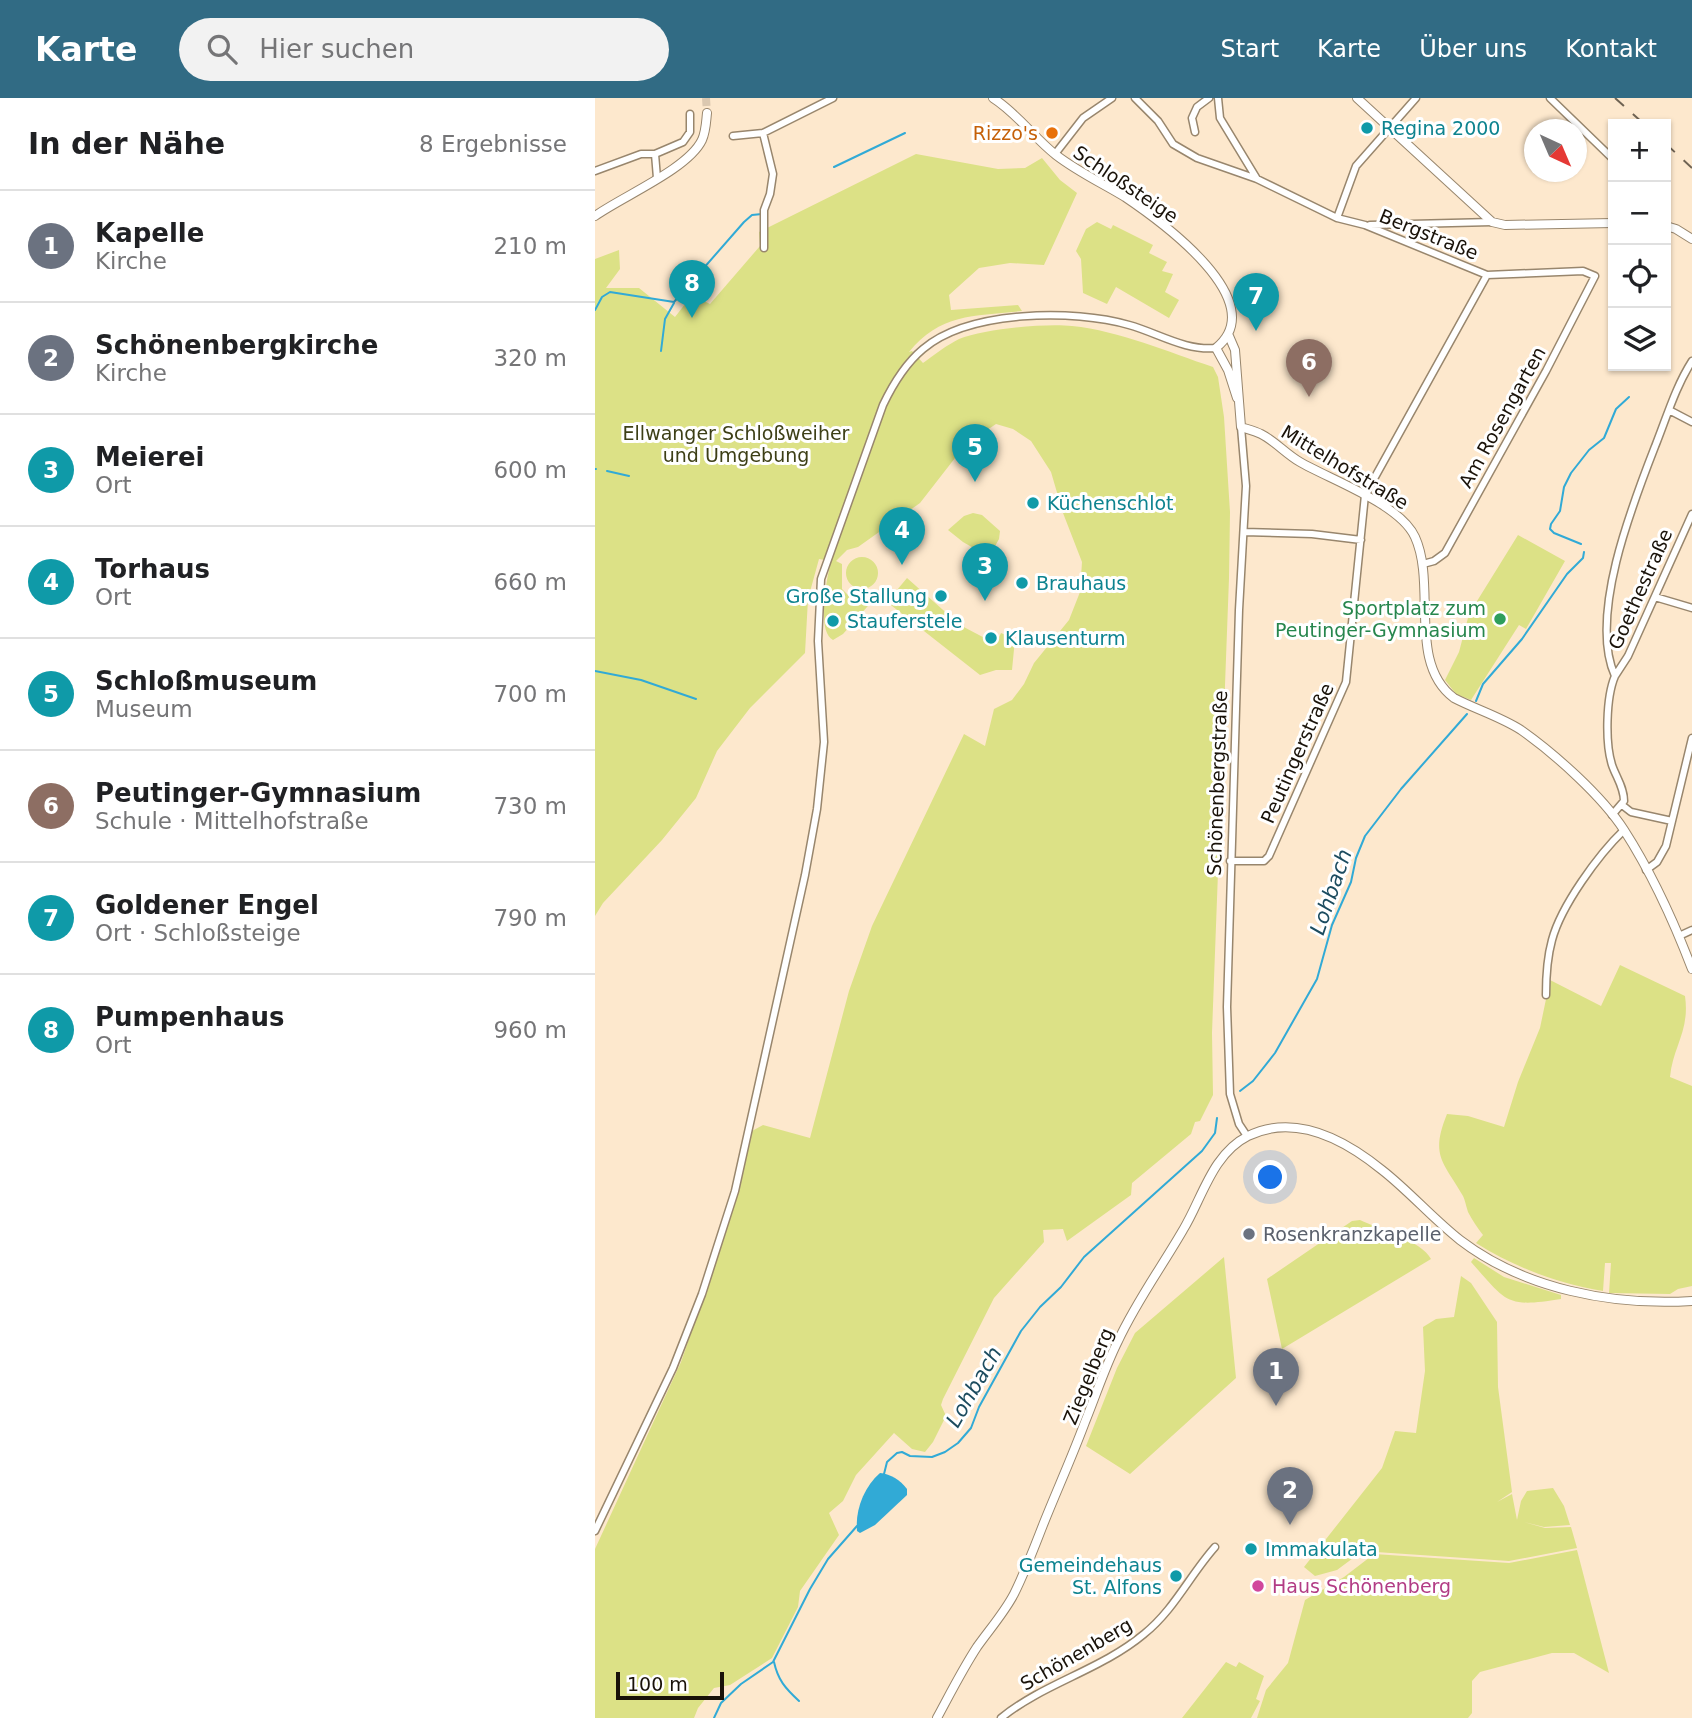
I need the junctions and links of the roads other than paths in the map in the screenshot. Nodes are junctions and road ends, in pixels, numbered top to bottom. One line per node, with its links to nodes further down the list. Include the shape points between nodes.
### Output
1 (833, 98): 14 (street)
2 (995, 98): 17 (street, Schloßsteige)
3 (1112, 98): 17 (street, via 1083,118)
4 (1135, 98): 21 (street, Bergstraße, via 1173,144 1197,158)
5 (1209, 98): 13 (street, via 1192,118)
6 (1218, 98): 21 (street, via 1220,118)
7 (1357, 98): 12 (street)
8 (1416, 98): 12 (street)
9 (1550, 98): 18 (street)
10 (707, 113): 20 (street, via 695,151)
11 (690, 114): 16 (street, via 690,132 683,142)
12 (1388, 127): 23 (street, via 1356,166); 24 (street)
13 (1195, 132)
14 (763, 133): 15 (street); 29 (street, via 773,174 764,210)
15 (733, 136)
16 (655, 154): 19 (street, via 641,154); 20 (street)
17 (1055, 154): 32 (street, Schloßsteige, via 1160,222 1191,250 1232,304)
18 (1608, 154)
19 (595, 171)
20 (657, 178): 22 (street)
21 (1257, 178): 23 (street, Bergstraße)
22 (595, 216)
23 (1337, 218): 26 (street, Bergstraße)
24 (1492, 222): 25 (street); 26 (street)
25 (1608, 223)
26 (1365, 225): 31 (street, Bergstraße)
27 (1671, 228): 28 (street)
28 (1692, 239)
29 (764, 248)
30 (1593, 274): 31 (street, Bergstraße); 43 (street, Am Rosengarten, via 1593,284 1445,553)
31 (1487, 275): 39 (street, Peutingerstraße)
32 (1229, 336): 33 (street); 35 (street, via 1235,349)
33 (1216, 348): 35 (street); 60 (street, via 1203,349 1128,325 1062,314 970,325 948,333 923,349 895,381 824,566 818,613 824,742 817,809 735,1191 673,1368)
34 (1692, 360): 36 (street)
35 (1238, 399): 38 (street)
36 (1669, 410): 37 (street); 46 (street, via 1631,509 1614,573 1607,617 1608,661)
37 (1692, 422)
38 (1241, 427): 39 (street, Mittelhofstraße); 41 (street, Schönenbergstraße)
39 (1365, 495): 42 (street, Peutingerstraße); 43 (street, Mittelhofstraße, via 1411,528)
40 (1692, 514): 44 (street, Goethestraße)
41 (1244, 532): 42 (street); 52 (street, Schönenbergstraße)
42 (1361, 540): 52 (street, Peutingerstraße, via 1346,682 1269,856 1263,861)
43 (1423, 564): 49 (street, Mittelhofstraße, via 1427,649 1445,692 1520,729)
44 (1655, 597): 45 (street); 46 (street, Goethestraße)
45 (1692, 608)
46 (1615, 676): 48 (street, via 1607,739 1624,795)
47 (1692, 738): 50 (street)
48 (1622, 805): 49 (street); 50 (street, via 1631,812)
49 (1612, 815): 51 (street, Mittelhofstraße)
50 (1672, 821): 53 (street, via 1662,855)
51 (1624, 830): 53 (street, Mittelhofstraße); 57 (street, via 1592,866 1569,903 1552,939)
52 (1230, 861): 58 (street, Schönenbergstraße, via 1229,1083 1233,1107)
53 (1646, 870): 55 (street, Mittelhofstraße)
54 (1692, 930): 55 (street)
55 (1679, 936): 56 (street, Mittelhofstraße)
56 (1692, 969)
57 (1546, 995)
58 (1247, 1136): 59 (street, via 1275,1127 1336,1140 1385,1172 1462,1241 1503,1267 1533,1279 1606,1298); 62 (street, Ziegelberg, via 1210,1175 1184,1230 1136,1305 1012,1598)
59 (1692, 1301)
60 (595, 1531)
61 (1215, 1547): 63 (street, Schönenberg, via 1145,1634)
62 (937, 1718)
63 (1001, 1718)

